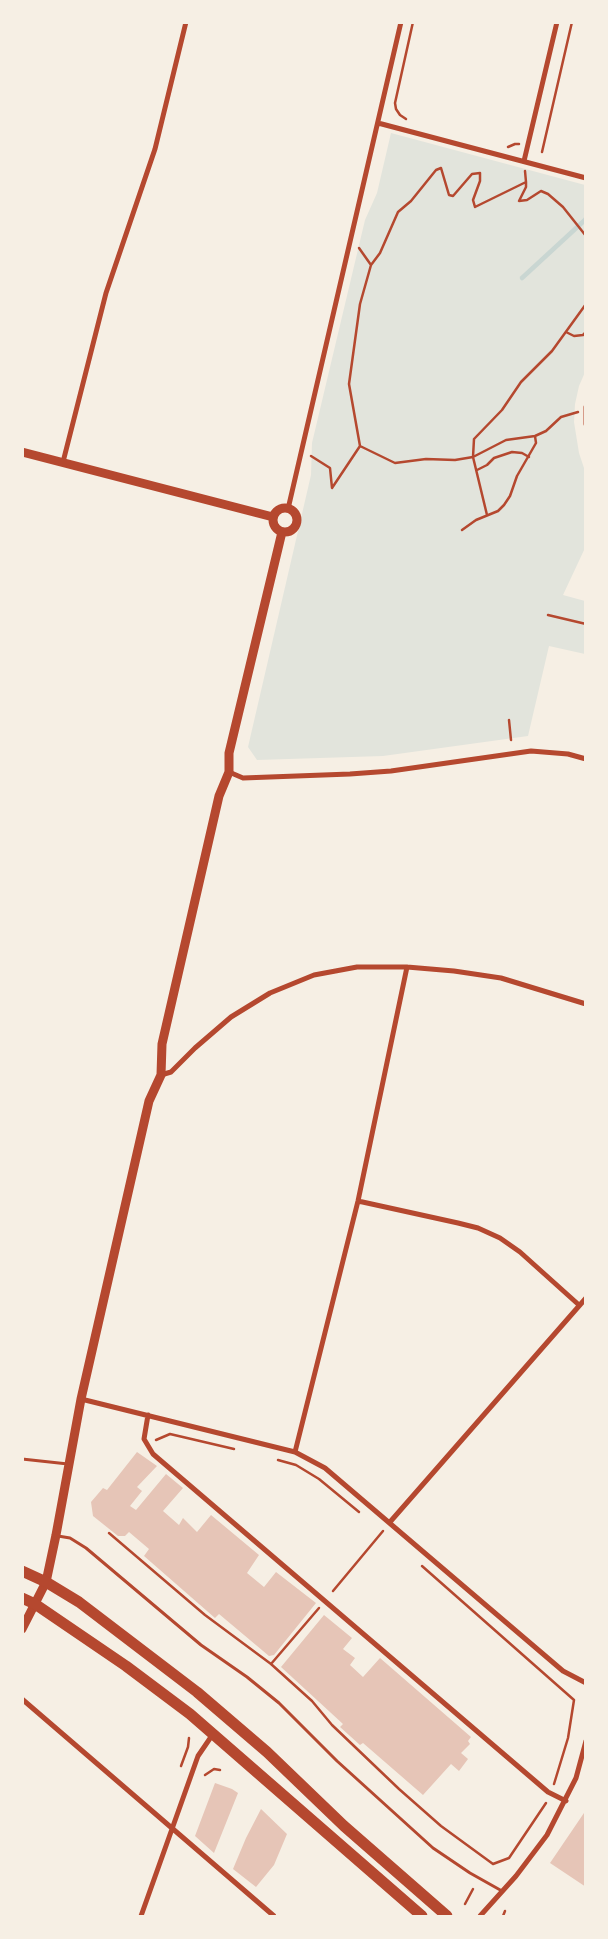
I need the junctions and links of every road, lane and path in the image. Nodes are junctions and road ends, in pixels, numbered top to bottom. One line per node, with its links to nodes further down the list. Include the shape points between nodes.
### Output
1 (186, 22): 27 (street, via 155,149 106,293)
2 (401, 22): 7 (street)
3 (413, 22): 6 (path, via 395,103 400,116)
4 (557, 22): 11 (street)
5 (572, 22): 10 (path)
6 (414, 121)
7 (378, 123): 11 (street); 14 (street)
8 (519, 144): 9 (path)
9 (499, 145)
10 (542, 152)
11 (524, 162): 12 (street)
12 (586, 178)
13 (586, 236): 15 (path, via 548,194 541,192 519,201 526,182 475,207 473,200 480,173 472,174 453,196 449,195 441,168 398,212 380,253)
14 (351, 238): 15 (path); 23 (street)
15 (371, 265): 22 (path, via 360,304 349,384)
16 (586, 304): 17 (path)
17 (566, 332): 18 (path, via 574,336); 25 (path, via 474,440)
18 (586, 332)
19 (585, 409): 20 (street); 21 (path, via 561,418)
20 (586, 424)
21 (535, 436): 25 (path, via 506,440); 26 (path, via 536,443)
22 (360, 446): 23 (path, via 332,488 330,468); 25 (path, via 395,463)
23 (302, 450): 29 (street)
24 (22, 452): 27 (street)
25 (473, 457): 28 (path)
26 (529, 457): 28 (path, via 512,452 494,458); 30 (path, via 504,505 498,512)
27 (63, 462): 31 (street)
28 (476, 470): 30 (path)
29 (288, 509): 31 (street, via 279,510); 33 (street, via 293,512 295,526)
30 (487, 515): 32 (path)
31 (273, 517): 33 (street, via 276,528)
32 (462, 530)
33 (282, 532): 39 (street, via 230,753)
34 (548, 615): 35 (path)
35 (586, 624)
36 (508, 720): 37 (path)
37 (512, 740)
38 (586, 759): 39 (street, via 530,751 350,774 243,778)
39 (229, 772): 42 (street, via 219,796 162,1044)
40 (408, 968): 41 (street, via 454,970 501,978); 42 (street, via 348,969 314,975 270,993 231,1017 175,1069); 43 (street)
41 (586, 1004)
42 (161, 1075): 46 (street, via 149,1101)
43 (358, 1201): 45 (street, via 478,1228 500,1238); 50 (street)
44 (586, 1298): 45 (street)
45 (580, 1305): 55 (street)
46 (81, 1399): 47 (street); 53 (street)
47 (148, 1416): 50 (street); 76 (street, via 144,1439 153,1454)
48 (156, 1440): 49 (path, via 170,1434)
49 (234, 1449)
50 (296, 1452): 55 (street, via 325,1468)
51 (272, 1457): 54 (path, via 296,1465 319,1479)
52 (22, 1459): 53 (lane)
53 (69, 1464): 58 (street)
54 (362, 1514)
55 (390, 1522): 68 (street, via 562,1671)
56 (376, 1526): 62 (path, via 383,1531)
57 (109, 1533): 67 (path, via 205,1615)
58 (56, 1535): 61 (street); 80 (lane, via 70,1538 86,1548 201,1645 279,1703 433,1848)
59 (420, 1564): 76 (path, via 574,1700 568,1738)
60 (22, 1571): 61 (highway)
61 (46, 1582): 64 (street); 88 (highway, via 79,1602 197,1692)
62 (333, 1591)
63 (22, 1598): 64 (highway)
64 (35, 1604): 66 (street); 70 (highway, via 126,1666)
65 (321, 1606): 67 (path)
66 (22, 1629)
67 (271, 1664): 76 (path, via 440,1826 493,1864 509,1858)
68 (586, 1683)
69 (22, 1699): 78 (street)
70 (213, 1734): 78 (street, via 198,1756); 81 (highway)
71 (189, 1738): 73 (path)
72 (586, 1741): 77 (street)
73 (181, 1766)
74 (220, 1770): 75 (path, via 214,1769)
75 (205, 1775)
76 (550, 1793): 77 (street)
77 (566, 1801): 80 (street, via 547,1835)
78 (173, 1828): 84 (street); 85 (street)
79 (473, 1889): 82 (path)
80 (502, 1891): 89 (street)
81 (409, 1904): 86 (highway); 87 (highway)
82 (465, 1904)
83 (505, 1911): 90 (path)
84 (141, 1916)
85 (274, 1916)
86 (416, 1916)
87 (422, 1916)
88 (447, 1916)
89 (480, 1916)
90 (503, 1916)

